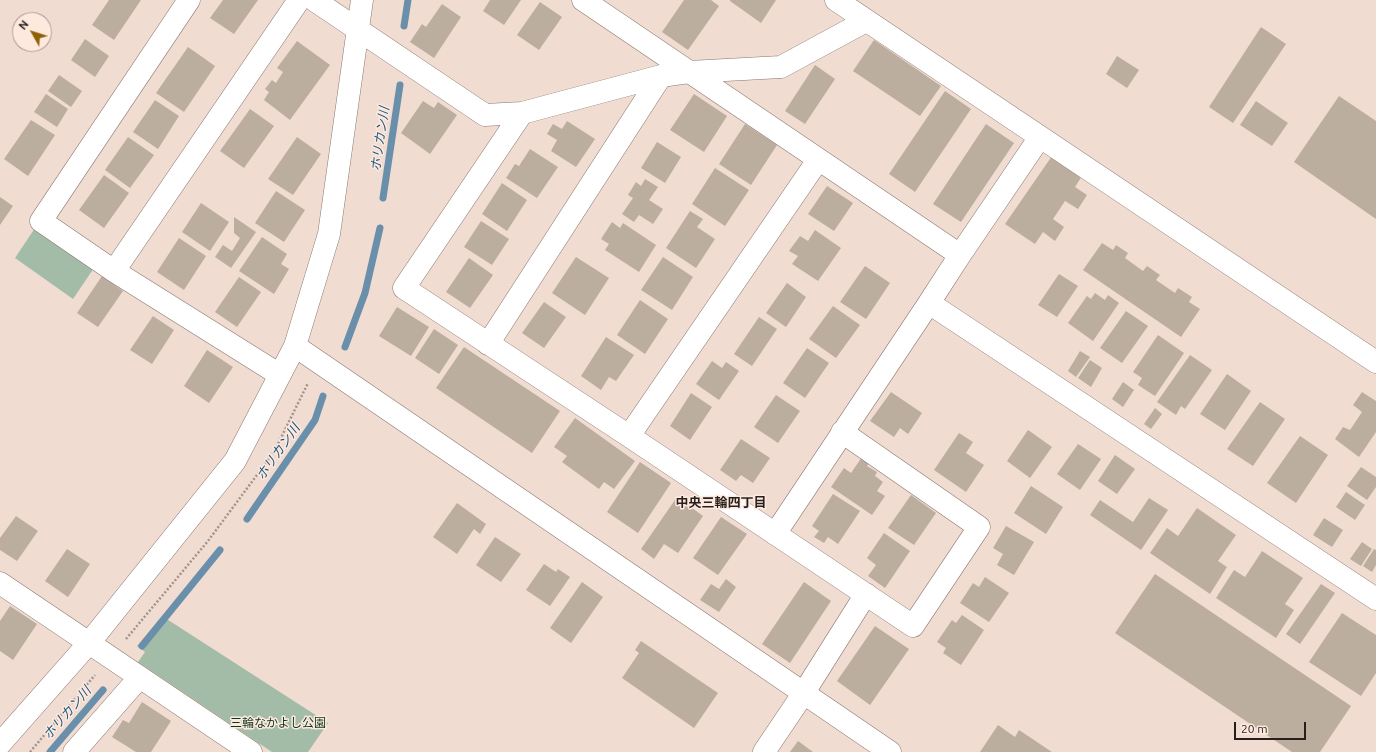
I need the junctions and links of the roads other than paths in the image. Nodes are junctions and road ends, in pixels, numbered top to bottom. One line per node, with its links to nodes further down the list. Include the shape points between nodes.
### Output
1 (189, 0): 15 (street, via 41,221)
2 (299, 0): 15 (street)
3 (314, 0): 8 (street)
4 (362, 0): 8 (street)
5 (583, 0): 9 (street)
6 (836, 0): 7 (street)
7 (866, 21): 9 (street, via 781,67); 12 (street)
8 (359, 31): 11 (street, via 485,115); 18 (street, via 329,234)
9 (689, 72): 10 (street); 13 (street)
10 (661, 76): 11 (street); 17 (street)
11 (522, 113): 17 (street, via 404,288)
12 (1040, 137): 14 (street); 19 (street)
13 (818, 160): 14 (street); 22 (street)
14 (960, 255): 16 (street)
15 (114, 271): 20 (street)
16 (929, 303): 21 (street); 26 (street)
17 (488, 344): 22 (street)
18 (294, 346): 20 (street); 29 (street)
19 (1376, 362)
20 (280, 375): 27 (street, via 235,461)
21 (842, 432): 23 (street); 25 (street, via 979,527 913,626)
22 (628, 436): 23 (street)
23 (775, 534): 25 (street)
24 (0, 584): 27 (street)
25 (866, 594): 29 (street)
26 (1376, 599)
27 (89, 643): 28 (street); 30 (street)
28 (140, 678): 31 (street); 32 (street)
29 (803, 694): 33 (street); 34 (street)
30 (0, 744)
31 (74, 752)
32 (251, 752)
33 (764, 752)
34 (890, 752)

